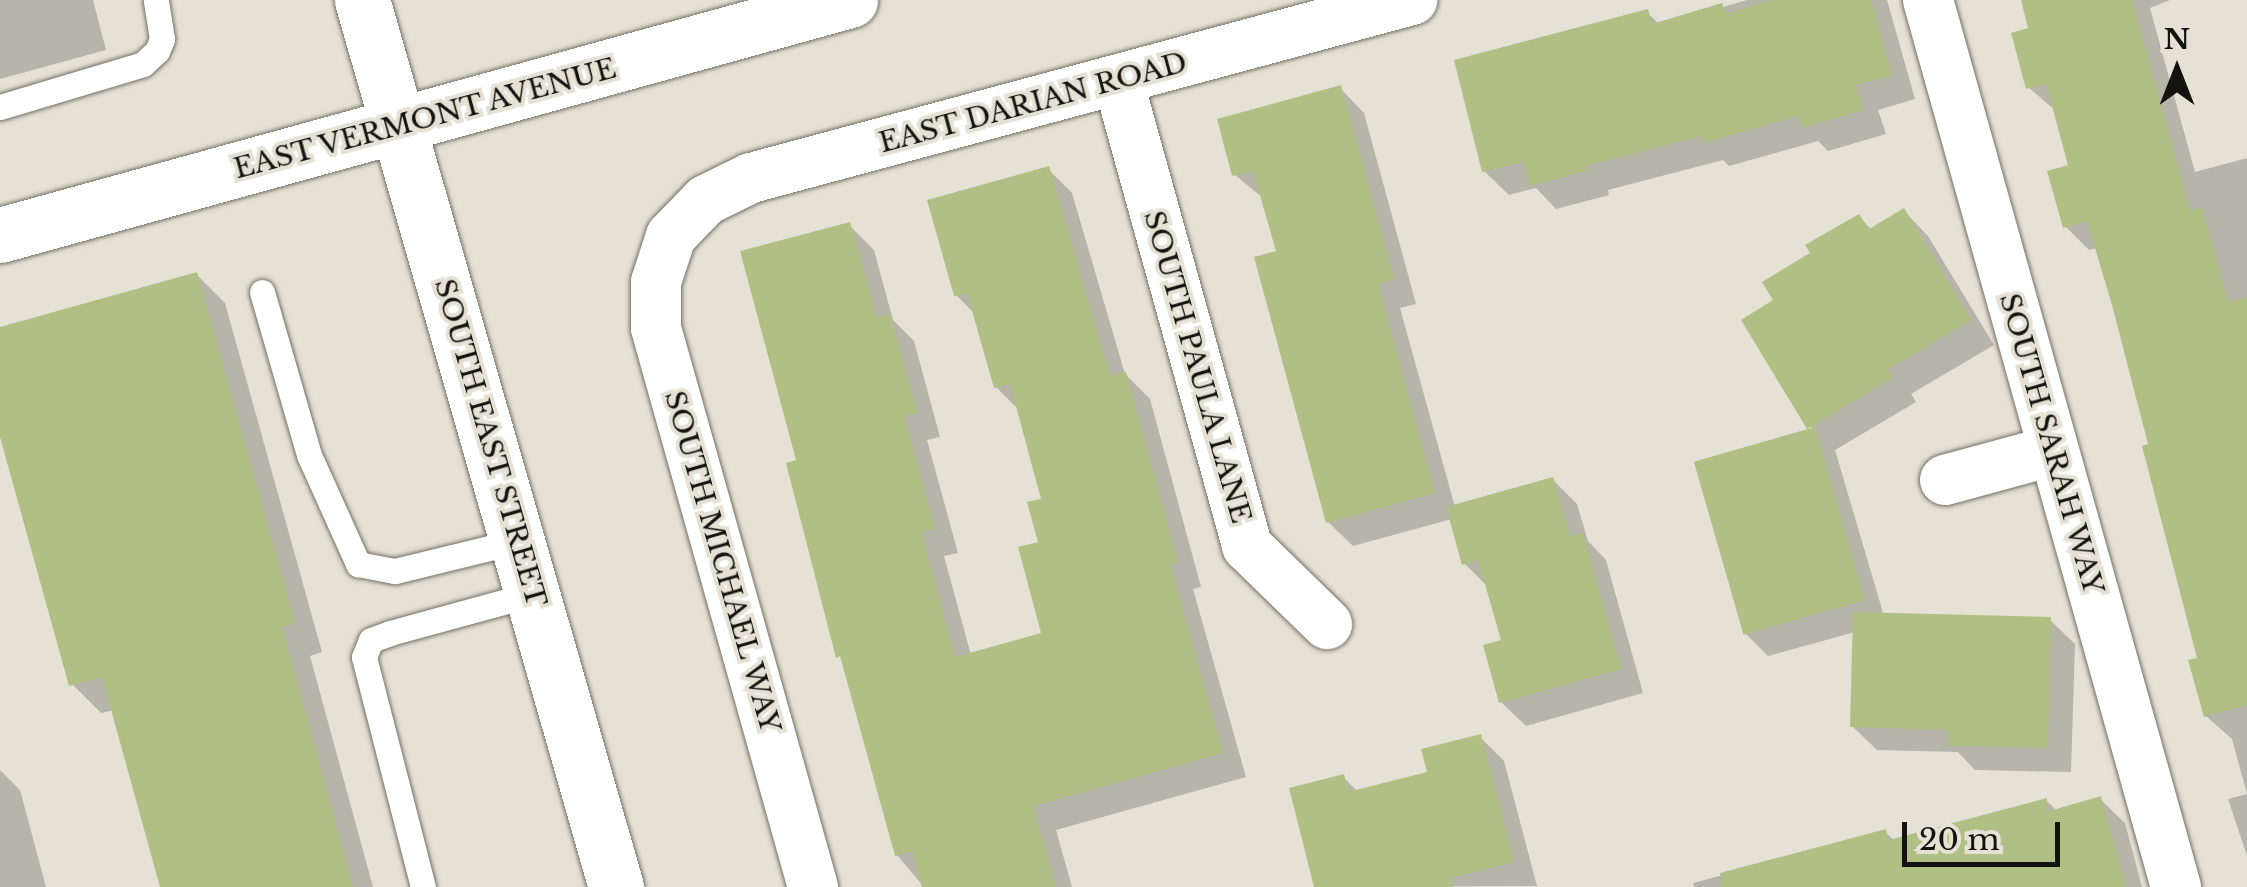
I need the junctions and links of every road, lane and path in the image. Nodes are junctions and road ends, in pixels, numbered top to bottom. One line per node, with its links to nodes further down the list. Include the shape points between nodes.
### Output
1 (156, 0): 7 (lane, via 162,39 143,64)
2 (362, 0): 8 (street, SOUTH EAST STREET)
3 (850, 0): 8 (street, EAST VERMONT AVENUE)
4 (1412, 0): 6 (street, EAST DARIAN ROAD)
5 (1928, 0): 12 (street, SOUTH SARAH WAY)
6 (1118, 80): 10 (street, EAST DARIAN ROAD, via 751,178 706,200); 16 (street, SOUTH PAULA LANE, via 1247,546)
7 (0, 107)
8 (400, 128): 9 (street, EAST VERMONT AVENUE); 14 (street, SOUTH EAST STREET)
9 (1, 233)
10 (671, 236): 19 (street, SOUTH MICHAEL WAY, via 656,282 656,328)
11 (262, 292): 14 (lane, via 309,455 358,564 396,571)
12 (2052, 452): 13 (street); 20 (street, SOUTH SARAH WAY)
13 (1945, 480)
14 (518, 541): 15 (street, SOUTH EAST STREET)
15 (533, 594): 17 (lane, via 371,640 364,657); 18 (street, SOUTH EAST STREET)
16 (1327, 624)
17 (423, 887)
18 (616, 887)
19 (813, 887)
20 (2176, 887)

